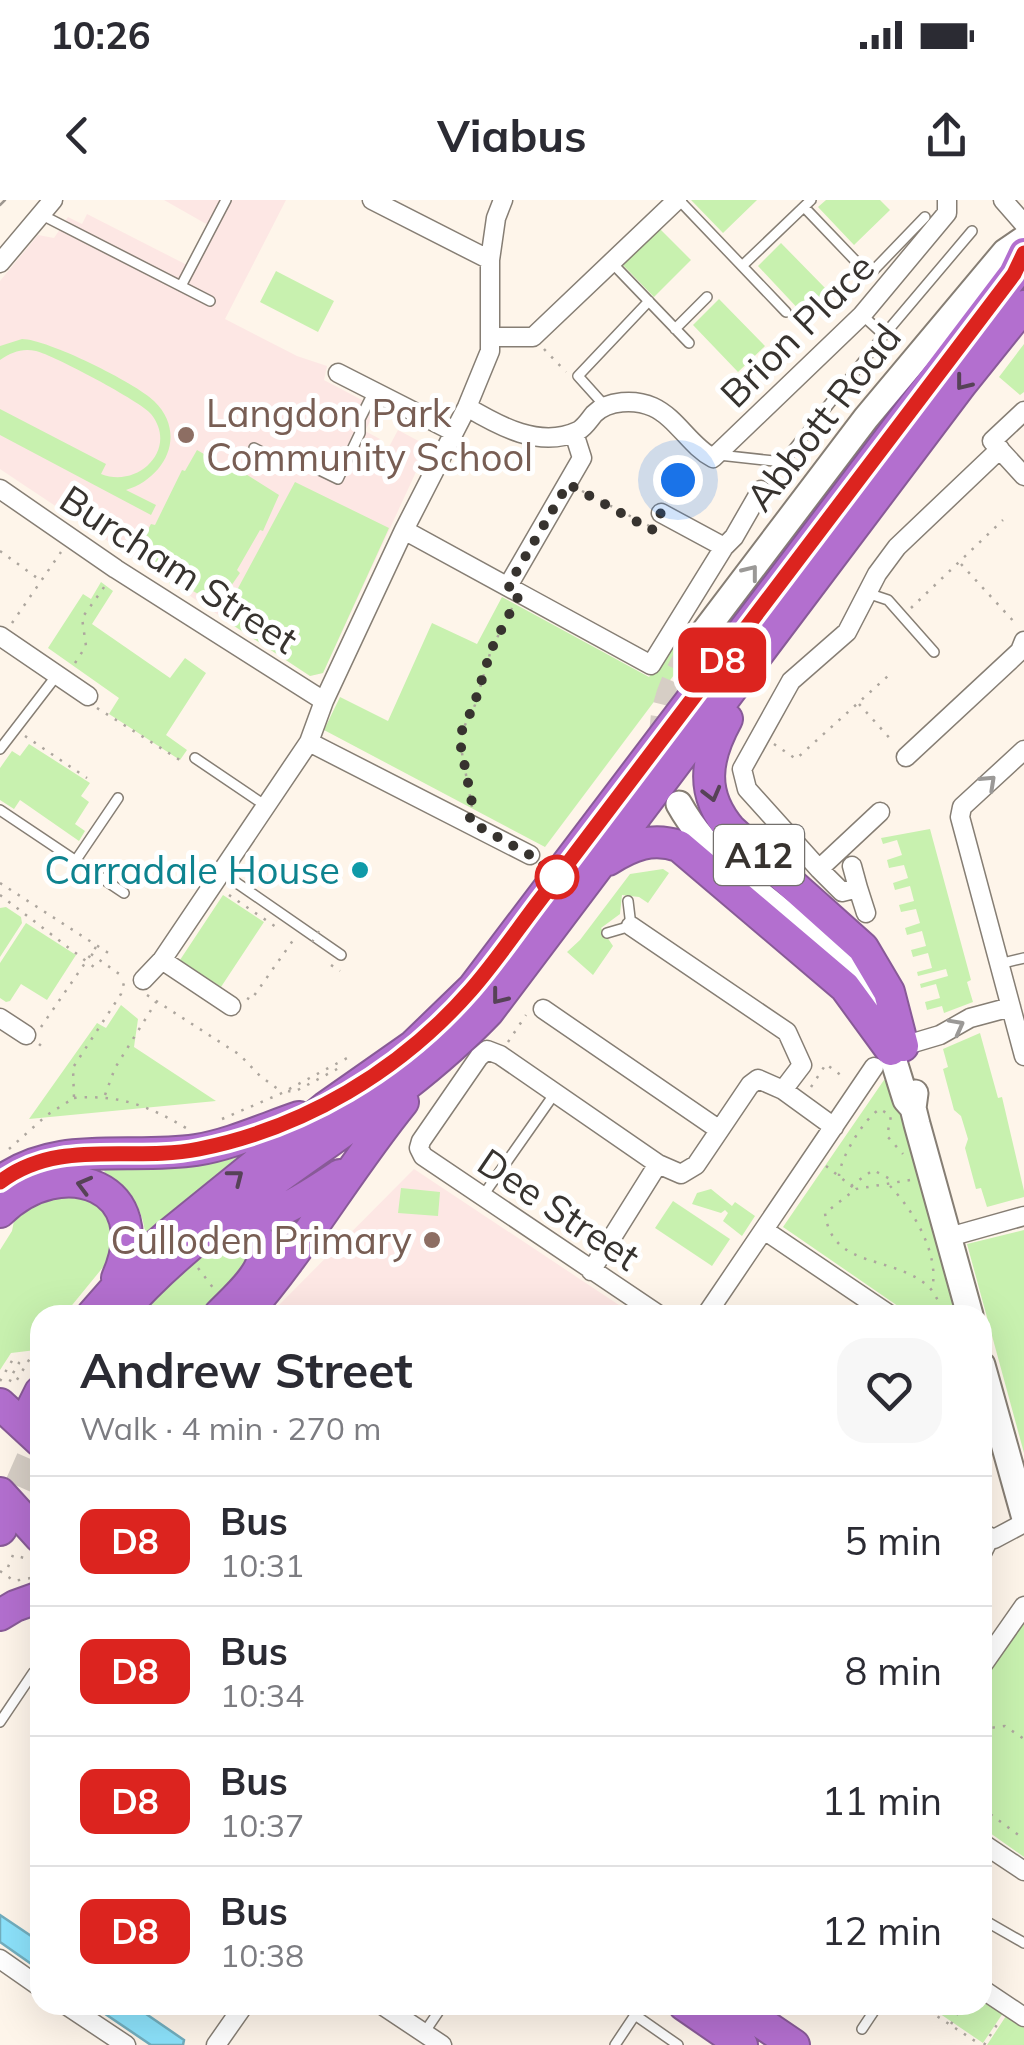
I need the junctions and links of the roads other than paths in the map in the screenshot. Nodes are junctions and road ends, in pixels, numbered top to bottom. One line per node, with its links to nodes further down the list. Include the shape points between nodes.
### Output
1 (226, 200): 18 (lane)
2 (372, 200): 14 (street)
3 (678, 200): 16 (street); 17 (lane)
4 (948, 200): 24 (street, Brion Place, via 947,213)
5 (1003, 200): 10 (street)
6 (503, 201): 14 (street)
7 (807, 203): 9 (lane, Brion Place, via 869,275); 17 (lane, Brion Place)
8 (46, 207): 15 (street); 18 (lane)
9 (925, 217)
10 (1024, 224)
11 (972, 231): 26 (lane)
12 (1024, 239): 50 (main road, Abbott Road, one-way to 12, via 898,378 997,261)
13 (1024, 254): 90 (highway, via 472,988)
14 (490, 260): 27 (street)
15 (0, 263)
16 (612, 263): 20 (lane); 27 (street, via 533,337)
17 (742, 266): 23 (lane)
18 (181, 286): 21 (lane)
19 (707, 297): 25 (lane)
20 (648, 301): 25 (lane); 31 (lane, via 578,376)
21 (210, 302)
22 (1024, 306): 49 (highway, A12, one-way to 49)
23 (786, 312)
24 (862, 315): 26 (lane); 38 (street, Brion Place)
25 (675, 329): 28 (lane)
26 (884, 334): 38 (lane, via 788,456)
27 (490, 337): 32 (street)
28 (689, 343)
29 (338, 372): 30 (street)
30 (374, 392): 34 (street); 37 (lane, via 338,479)
31 (606, 406): 35 (street); 38 (street, via 654,407 696,447 713,458)
32 (468, 407): 34 (street); 35 (street, via 515,432)
33 (1024, 411): 36 (street)
34 (454, 432): 43 (street)
35 (574, 433): 45 (street, via 582,458)
36 (996, 445): 39 (street); 46 (street, via 898,547)
37 (254, 448)
38 (719, 454)
39 (1024, 476)
40 (0, 489): 54 (street, Burcham Street)
41 (762, 490): 44 (street)
42 (661, 513): 44 (street)
43 (404, 530): 45 (street); 54 (street)
44 (724, 547): 45 (street, via 651,665)
45 (514, 590)
46 (868, 593): 51 (lane, via 888,600); 69 (street, via 847,632 791,682 742,769 747,789)
47 (1, 636): 52 (street)
48 (1024, 637): 58 (street, via 1020,650)
49 (769, 642): 68 (highway, A12); 87 (highway, A12, one-way to 87, via 714,744 708,786 730,830 863,948 888,992)
50 (691, 650)
51 (934, 652)
52 (61, 677): 53 (street); 56 (lane)
53 (88, 696)
54 (324, 701): 55 (street)
55 (309, 742): 62 (street); 65 (street)
56 (0, 749)
57 (1024, 750): 80 (street, one-way to 57, via 960,817 962,807)
58 (906, 757)
59 (195, 758): 62 (lane)
60 (118, 798): 66 (lane)
61 (678, 804): 87 (main road, via 721,859 849,963 870,994)
62 (266, 806): 70 (street)
63 (0, 810): 66 (lane)
64 (880, 812): 69 (street)
65 (530, 855)
66 (76, 860): 72 (lane)
67 (852, 866): 71 (street)
68 (599, 867): 87 (highway, A12, via 646,842 679,846 846,987); 89 (highway, A12, one-way to 89, via 488,1012)
69 (819, 868): 71 (street, via 842,892)
70 (217, 878): 77 (lane); 79 (street)
71 (858, 888): 74 (street)
72 (124, 892)
73 (628, 901): 75 (lane)
74 (866, 913)
75 (631, 926): 76 (lane); 91 (street, via 787,1032 802,1065)
76 (607, 933)
77 (341, 954)
78 (1024, 958): 80 (lane)
79 (162, 960): 81 (street); 82 (street)
80 (999, 964): 84 (street)
81 (136, 982)
82 (231, 1006)
83 (538, 1006): 96 (street)
84 (1011, 1007): 87 (street, one-way to 84); 88 (street)
85 (0, 1018): 86 (street)
86 (29, 1037)
87 (889, 1055): 95 (street); 105 (main road, via 916,1097)
88 (1024, 1056)
89 (434, 1065): 94 (highway, A12); 98 (highway, A12)
90 (373, 1076): 93 (highway); 94 (lane)
91 (783, 1090): 95 (street); 96 (street, via 758,1080 750,1084)
92 (555, 1092): 97 (street); 100 (lane); 100 (street, Dee Street, via 487,1050 421,1141 423,1156)
93 (326, 1108): 99 (highway, via 198,1150 59,1156 26,1164); 107 (highway, one-way to 93, via 181,1223)
94 (350, 1127): 103 (highway, A12)
95 (834, 1127): 104 (street)
96 (718, 1129): 97 (street, via 696,1166 682,1174)
97 (658, 1164): 106 (street)
98 (355, 1165): 103 (highway, via 286,1209); 109 (highway, A12)
99 (0, 1182)
100 (482, 1197): 106 (street, Dee Street)
101 (0, 1212): 107 (highway, one-way to 101, via 130,1245 128,1224 112,1196 81,1181 51,1182)
102 (1024, 1216): 105 (street)
103 (232, 1224): 107 (highway); 108 (highway, via 256,1235 264,1257 249,1284)
104 (764, 1230): 111 (street); 112 (street)
105 (949, 1236): 113 (main road)
106 (591, 1271): 110 (street, Dee Street)
107 (116, 1302)
108 (217, 1303)
109 (253, 1305)
110 (632, 1305)
111 (713, 1305)
112 (875, 1305)
113 (967, 1305)
114 (992, 1401): 119 (main road)
115 (0, 1404): 116 (highway)
116 (30, 1418)
117 (0, 1492): 118 (highway); 121 (highway)
118 (30, 1503)
119 (1024, 1515)
120 (1024, 1523): 122 (street)
121 (30, 1535)
122 (992, 1535)
123 (30, 1596): 125 (highway)
124 (1024, 1606): 126 (street)
125 (0, 1616)
126 (992, 1652)
127 (30, 1678): 128 (lane)
128 (0, 1722)
129 (992, 1852): 130 (street)
130 (1024, 1871)
131 (992, 1925): 132 (lane)
132 (1024, 1944)
133 (0, 1959): 134 (street)
134 (30, 1980)
135 (992, 1996): 136 (street)
136 (1017, 2012)
137 (81, 2015): 146 (street)
138 (237, 2015): 147 (street)
139 (397, 2015): 145 (street)
140 (437, 2015): 145 (lane)
141 (698, 2015): 151 (highway)
142 (750, 2015): 152 (highway)
143 (871, 2015): 144 (lane)
144 (862, 2029)
145 (424, 2033): 148 (street)
146 (126, 2045)
147 (216, 2045)
148 (442, 2045)
149 (615, 2045): 150 (lane, via 634,2015)
150 (678, 2045)
151 (742, 2045)
152 (794, 2045)

